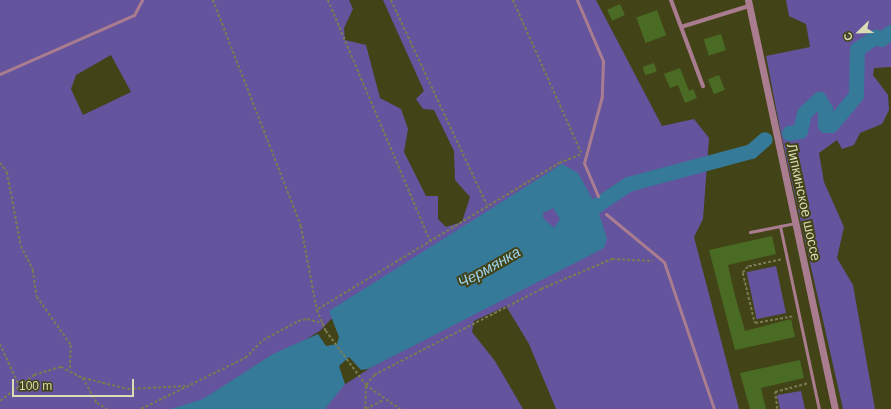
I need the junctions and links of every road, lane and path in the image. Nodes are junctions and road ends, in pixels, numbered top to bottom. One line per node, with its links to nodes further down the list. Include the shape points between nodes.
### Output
1 (142, 0): 10 (lane, via 134,15)
2 (213, 0): 24 (path, via 301,226)
3 (328, 0): 21 (path)
4 (391, 0): 16 (path)
5 (513, 0): 12 (path)
6 (577, 0): 14 (lane, via 603,61 602,96)
7 (671, 0): 9 (street)
8 (749, 3): 9 (street); 18 (street, Липкинское шоссе)
9 (681, 27): 11 (street)
10 (0, 74)
11 (703, 86)
12 (582, 154): 14 (path); 16 (path)
13 (0, 163): 28 (path, via 7,172 21,246 33,270 37,297 70,345)
14 (584, 163): 15 (lane)
15 (598, 196)
16 (487, 206): 21 (path)
17 (606, 214): 23 (lane)
18 (795, 223): 19 (lane); 43 (street, Липкинское шоссе)
19 (780, 226): 20 (lane); 22 (lane)
20 (750, 232)
21 (430, 240): 24 (path)
22 (787, 259): 25 (lane); 25 (path, via 744,270 753,320 758,324)
23 (664, 262): 31 (path, via 612,259 541,289 374,375); 40 (lane)
24 (317, 310): 26 (path)
25 (799, 315): 30 (lane)
26 (322, 323): 31 (path, via 347,362); 33 (path, via 307,319 298,321 264,340 245,358)
27 (0, 344): 32 (path)
28 (70, 370): 29 (path); 32 (path, via 44,370)
29 (83, 378): 33 (path, via 128,390); 36 (path, via 97,403)
30 (813, 382): 41 (path, via 778,390 774,396); 42 (lane)
31 (366, 385): 34 (path); 38 (path)
32 (20, 386): 35 (path)
33 (187, 386): 37 (path)
34 (383, 400): 38 (path); 39 (path)
35 (0, 401)
36 (107, 409)
37 (141, 409)
38 (366, 409)
39 (400, 409)
40 (714, 409)
41 (777, 409)
42 (819, 409)
43 (835, 409)

